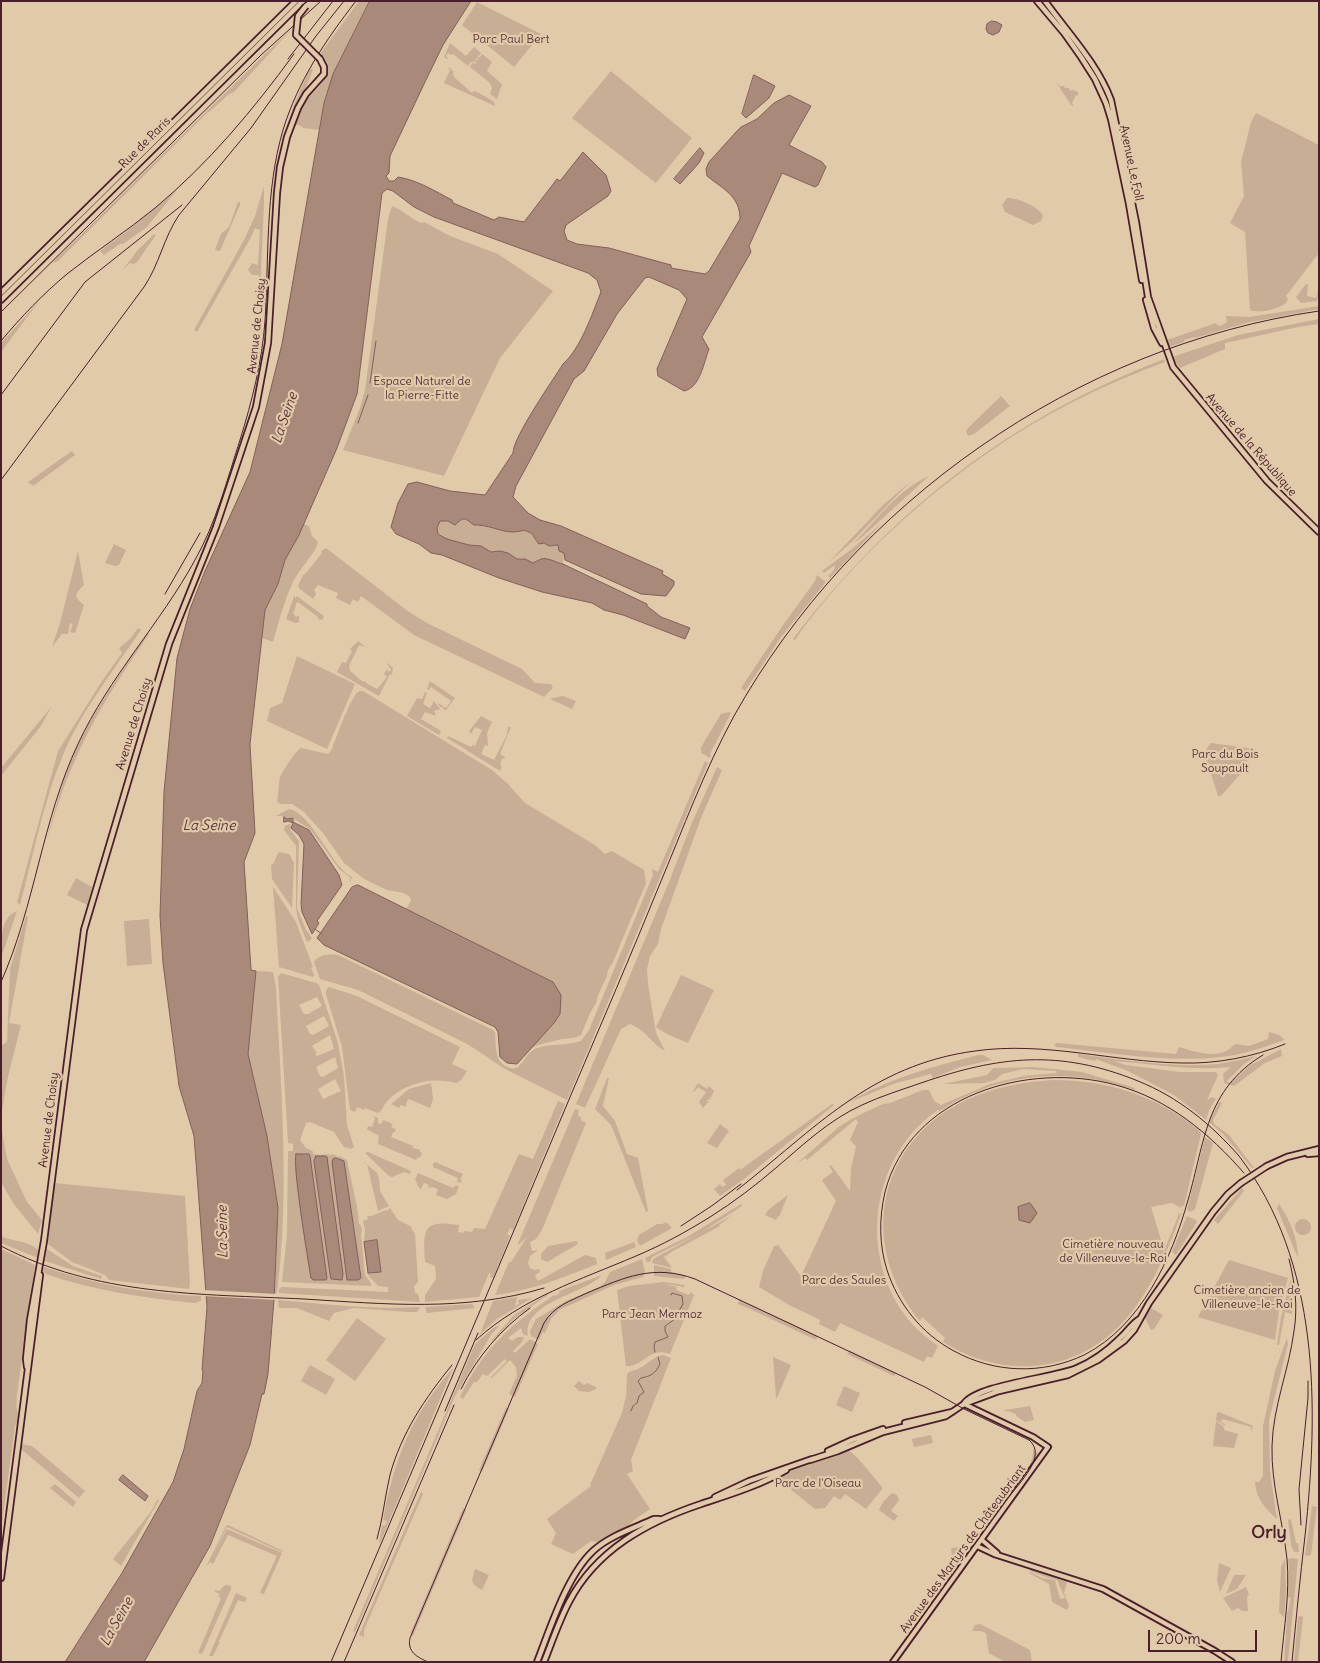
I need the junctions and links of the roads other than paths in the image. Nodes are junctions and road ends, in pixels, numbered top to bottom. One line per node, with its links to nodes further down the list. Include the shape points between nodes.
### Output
1 (296, 1): 6 (main road, Rue de Paris)
2 (303, 1): 7 (main road, Rue de Paris)
3 (311, 1): 24 (main road, Avenue de Choisy, bridge, via 298,16 296,34 320,59 324,67 323,76 300,104 280,167 271,317 258,399 216,527 169,644 84,930 30,1320)
4 (1037, 1): 10 (main road, Avenue Le Foll, via 1073,46 1106,102 1130,204 1147,305 1157,336)
5 (1045, 1): 10 (main road, Avenue Le Foll, via 1087,57 1111,100 1148,297)
6 (219, 78): 7 (main road); 8 (main road, Rue de Paris)
7 (216, 86): 9 (main road, Rue de Paris)
8 (1, 293)
9 (1, 300)
10 (1165, 346): 11 (main road, Avenue Le Foll)
11 (1174, 367): 12 (main road, Avenue de la République, via 1267,482)
12 (1319, 532)
13 (1319, 1148): 15 (main road)
14 (1319, 1153): 15 (main road)
15 (1291, 1156): 16 (main road, bridge, via 1267,1166 1228,1194)
16 (1139, 1319): 17 (main road, via 1124,1341 1082,1369); 18 (main road, via 1112,1345 1084,1364 1062,1374 993,1389)
17 (975, 1400): 18 (main road); 19 (street)
18 (964, 1404): 19 (street); 20 (main road, via 952,1412 874,1431 776,1476)
19 (976, 1410): 21 (street, Avenue des Martyrs de Châteaubriant, via 1048,1447)
20 (663, 1518): 25 (main road, via 610,1539 593,1551 567,1589); 26 (main road, via 626,1538 604,1555 584,1577 570,1600)
21 (982, 1540): 22 (street, Avenue des Martyrs de Châteaubriant); 23 (street)
22 (977, 1546): 23 (street); 27 (street, Avenue des Martyrs de Châteaubriant)
23 (1000, 1555): 28 (street, via 1108,1591)
24 (1, 1578)
25 (536, 1662)
26 (544, 1662)
27 (893, 1662)
28 (1232, 1662)

